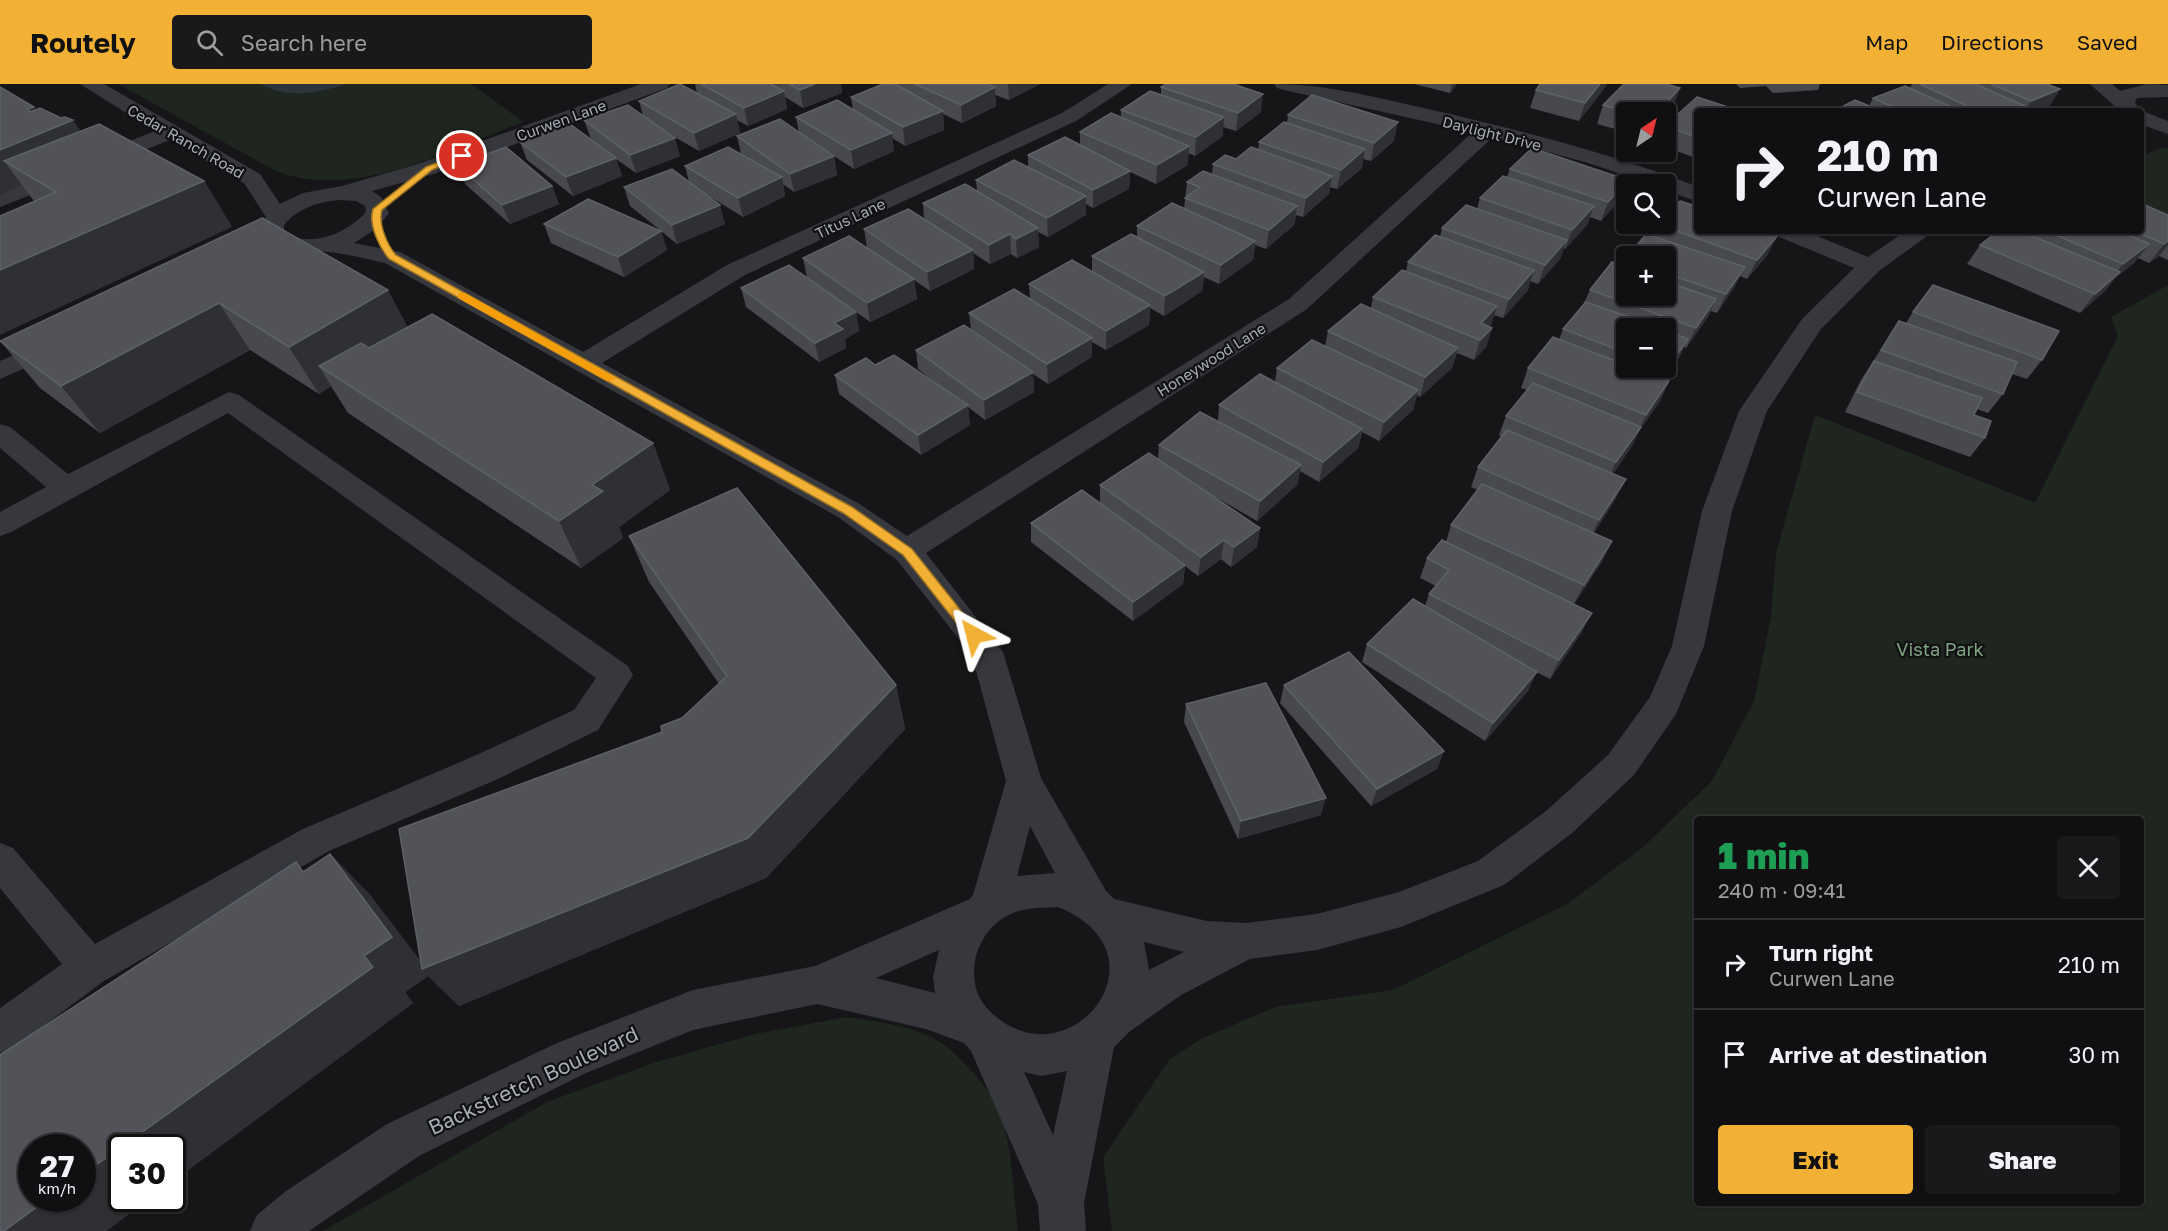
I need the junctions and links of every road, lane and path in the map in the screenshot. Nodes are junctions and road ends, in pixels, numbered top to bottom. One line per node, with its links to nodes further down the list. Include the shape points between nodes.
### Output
1 (90, 84): 13 (street, Cedar Ranch Road)
2 (660, 84): 15 (street, Curwen Lane)
3 (1122, 84): 28 (street, Titus Lane, via 1069,117 736,270)
4 (1284, 84): 11 (street, Daylight Drive)
5 (2100, 84): 8 (street)
6 (2139, 84): 7 (street)
7 (2168, 91): 9 (street, via 2128,94)
8 (2129, 108)
9 (2131, 108)
10 (2144, 117): 12 (street)
11 (1488, 130): 18 (street, Daylight Drive, via 1660,179); 33 (street, Honeywood Lane, via 1298,304)
12 (2168, 130): 14 (street)
13 (171, 132): 16 (street, Cedar Ranch Road); 19 (street)
14 (2144, 134)
15 (429, 168): 17 (street, Curwen Lane); 20 (street, Curwen Lane)
16 (252, 179): 17 (street, Cedar Ranch Road); 21 (street, Cedar Ranch Road)
17 (340, 193): 20 (street, Cedar Ranch Road, via 368,197); 21 (street, Curwen Lane, via 303,201)
18 (1694, 193)
19 (0, 200)
20 (376, 213): 24 (street, Curwen Lane, via 351,236); 25 (street)
21 (275, 221): 24 (street, Cedar Ranch Road, via 273,236 279,241); 24 (street, via 257,248)
22 (1792, 234): 26 (street)
23 (1918, 234): 26 (street)
24 (318, 245): 25 (street)
25 (392, 257): 28 (street)
26 (1870, 266): 38 (street, via 1811,324 1753,411 1717,511 1688,646 1664,704 1621,765 1559,822 1491,873 1370,918 1317,932)
27 (85, 330): 29 (street)
28 (583, 363): 33 (street, via 848,510)
29 (0, 370)
30 (0, 433): 31 (street)
31 (66, 488): 32 (street); 39 (street, via 229,401 616,675 586,720 316,840)
32 (0, 525)
33 (907, 551): 34 (street, via 987,652)
34 (1023, 781): 36 (street); 37 (street)
35 (0, 860): 39 (street)
36 (986, 909): 37 (street, via 1006,896 1042,888 1059,890); 40 (street, Backstretch Boulevard); 42 (street, via 960,942 953,977 964,1012)
37 (1100, 909): 38 (street, via 1207,939); 41 (street, via 1118,929 1130,964 1126,992)
38 (1245, 941): 41 (street, via 1167,981)
39 (90, 968): 43 (street)
40 (817, 985): 42 (street, Backstretch Boulevard, via 926,1009); 45 (street, Backstretch Boulevard, via 693,1010 572,1058 404,1140 302,1207)
41 (1105, 1027): 42 (street, via 1061,1053 1041,1055 1003,1047); 44 (street)
42 (980, 1032): 44 (street)
43 (0, 1033)
44 (1062, 1217)
45 (273, 1231)

